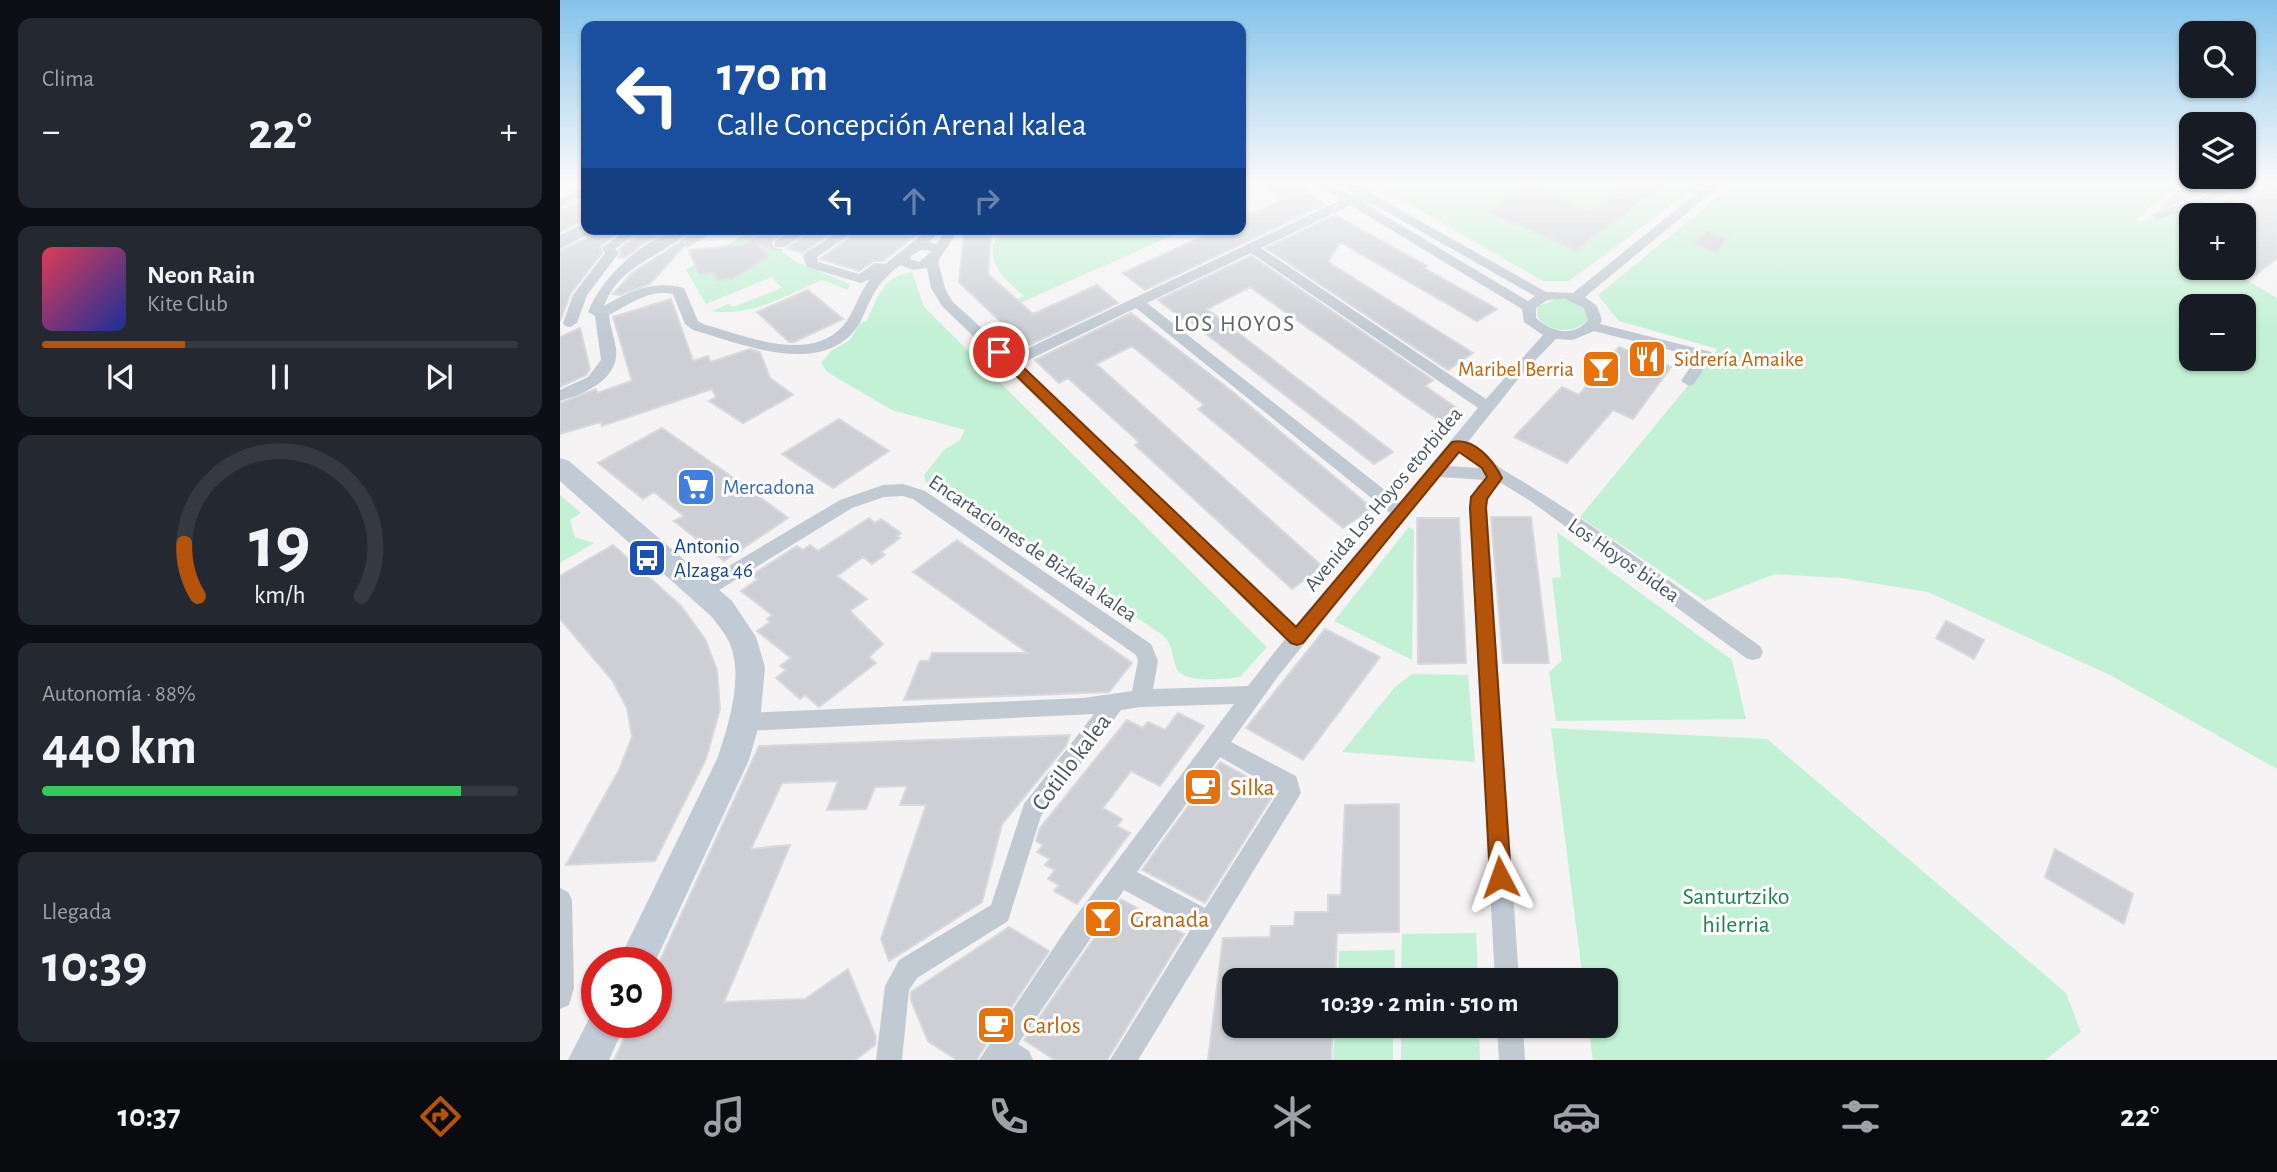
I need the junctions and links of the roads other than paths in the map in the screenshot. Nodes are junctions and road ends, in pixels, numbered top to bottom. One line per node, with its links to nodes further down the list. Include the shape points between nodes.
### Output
1 (578, 232): 12 (street)
2 (1285, 232): 14 (street)
3 (1403, 232): 20 (street)
4 (1431, 232): 17 (street)
5 (1656, 232): 18 (street)
6 (629, 235): 22 (street, via 608,248 612,253 580,295)
7 (677, 235): 21 (street, via 621,271 600,295 595,312)
8 (794, 235): 13 (street)
9 (843, 235): 15 (street, via 810,256 812,264 861,279 884,263)
10 (931, 235): 15 (street)
11 (949, 235): 16 (street)
12 (560, 243)
13 (780, 244)
14 (1253, 248): 19 (street); 28 (street)
15 (908, 256): 16 (street); 21 (street, via 871,286 849,330 830,345 800,351 692,324 679,291 667,287 639,292)
16 (935, 256): 25 (street, via 938,288 947,303)
17 (1544, 296): 18 (street); 20 (street)
18 (1576, 297): 23 (street, via 1595,313)
19 (1139, 303): 25 (street); 33 (street)
20 (1529, 306): 24 (street, via 1529,319)
21 (602, 313): 27 (street, via 609,365 601,375)
22 (570, 323)
23 (1592, 326): 24 (street, via 1571,335); 26 (street, via 1706,355)
24 (1552, 334): 28 (street, Avenida Los Hoyos etorbidea)
25 (1010, 363): 35 (street)
26 (1689, 382)
27 (560, 396)
28 (1489, 408): 29 (street, Avenida Los Hoyos etorbidea)
29 (1457, 445): 31 (street, Los Hoyos bidea, via 1476,454); 32 (street, Avenida Los Hoyos etorbidea)
30 (560, 467): 34 (street)
31 (1492, 470): 32 (street, via 1480,475); 36 (street, Los Hoyos bidea); 46 (street, via 1493,482 1483,490 1478,508)
32 (1436, 471): 33 (street, Avenida Los Hoyos etorbidea)
33 (1402, 513): 35 (street, Avenida Los Hoyos etorbidea)
34 (704, 590): 38 (street, Encartaciones de Bizkaia kalea, via 846,504 883,491 911,492 1144,650 1148,661); 40 (street, via 742,637 750,667)
35 (1297, 638): 37 (street, Avenida Los Hoyos etorbidea)
36 (1754, 652)
37 (1252, 695): 38 (street, Cotillo kalea); 41 (street, Avenida Los Hoyos etorbidea)
38 (1141, 698): 39 (street, Cotillo kalea)
39 (1117, 701): 40 (street, Cotillo kalea, via 1083,707); 52 (street, Cotillo kalea, via 1032,811 1000,913 908,969 897,986)
40 (745, 722): 45 (street, via 733,760)
41 (1219, 746): 42 (street); 44 (street, via 1288,783 1290,793)
42 (1122, 876): 44 (street); 50 (street, via 1076,937)
43 (560, 900): 47 (street)
44 (1209, 923): 53 (street)
45 (643, 947)
46 (1506, 968)
47 (560, 996)
48 (599, 1038): 51 (street)
49 (1511, 1038): 54 (street)
50 (1004, 1056)
51 (588, 1060)
52 (889, 1060)
53 (1123, 1060)
54 (1512, 1060)

